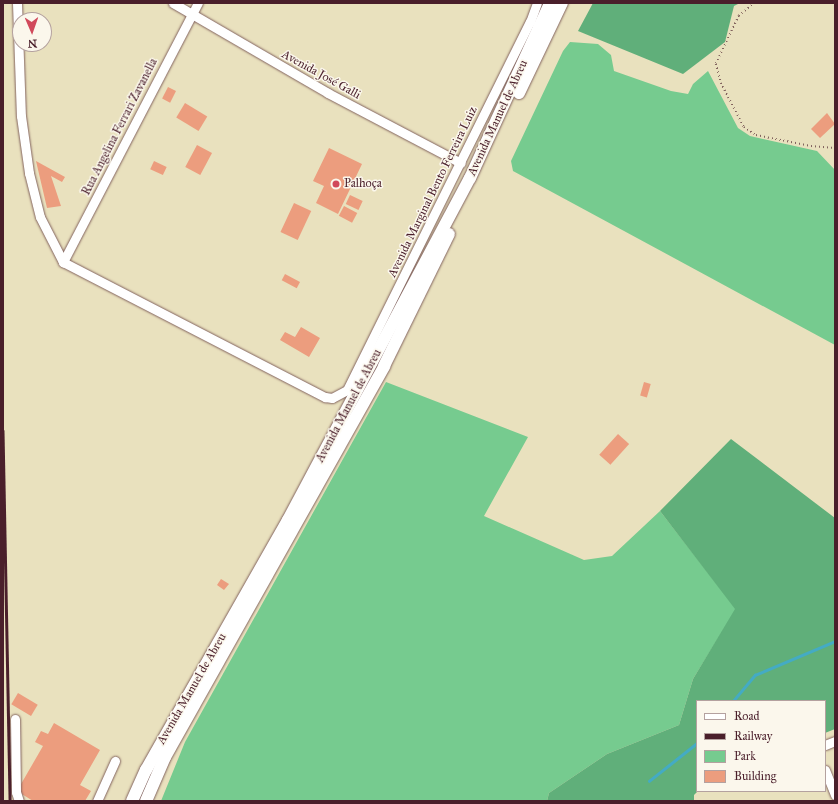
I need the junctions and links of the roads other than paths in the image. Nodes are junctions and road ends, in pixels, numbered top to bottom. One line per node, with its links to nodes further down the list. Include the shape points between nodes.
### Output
1 (17, 3): 9 (street, via 21,116 29,173 40,217)
2 (173, 3): 7 (street, Avenida José Galli)
3 (198, 3): 7 (street, Rua Angelina Ferrari Zavanella)
4 (538, 3): 8 (street, Avenida Marginal Bento Ferreira Luiz)
5 (550, 3): 16 (main road, Avenida Manuel de Abreu, via 501,114 459,199 288,520 146,770)
6 (562, 3): 17 (main road, Avenida Manuel de Abreu, via 384,366 165,757)
7 (192, 14): 8 (street, Avenida José Galli, via 328,93); 9 (street, Rua Angelina Ferrari Zavanella)
8 (461, 163): 9 (street, Avenida Marginal Bento Ferreira Luiz, via 347,390 332,398 325,397)
9 (63, 262)
10 (15, 720): 14 (street, via 16,792)
11 (115, 761): 15 (street)
12 (826, 773): 13 (street)
13 (835, 796)
14 (19, 801)
15 (97, 801)
16 (132, 801)
17 (146, 801)

